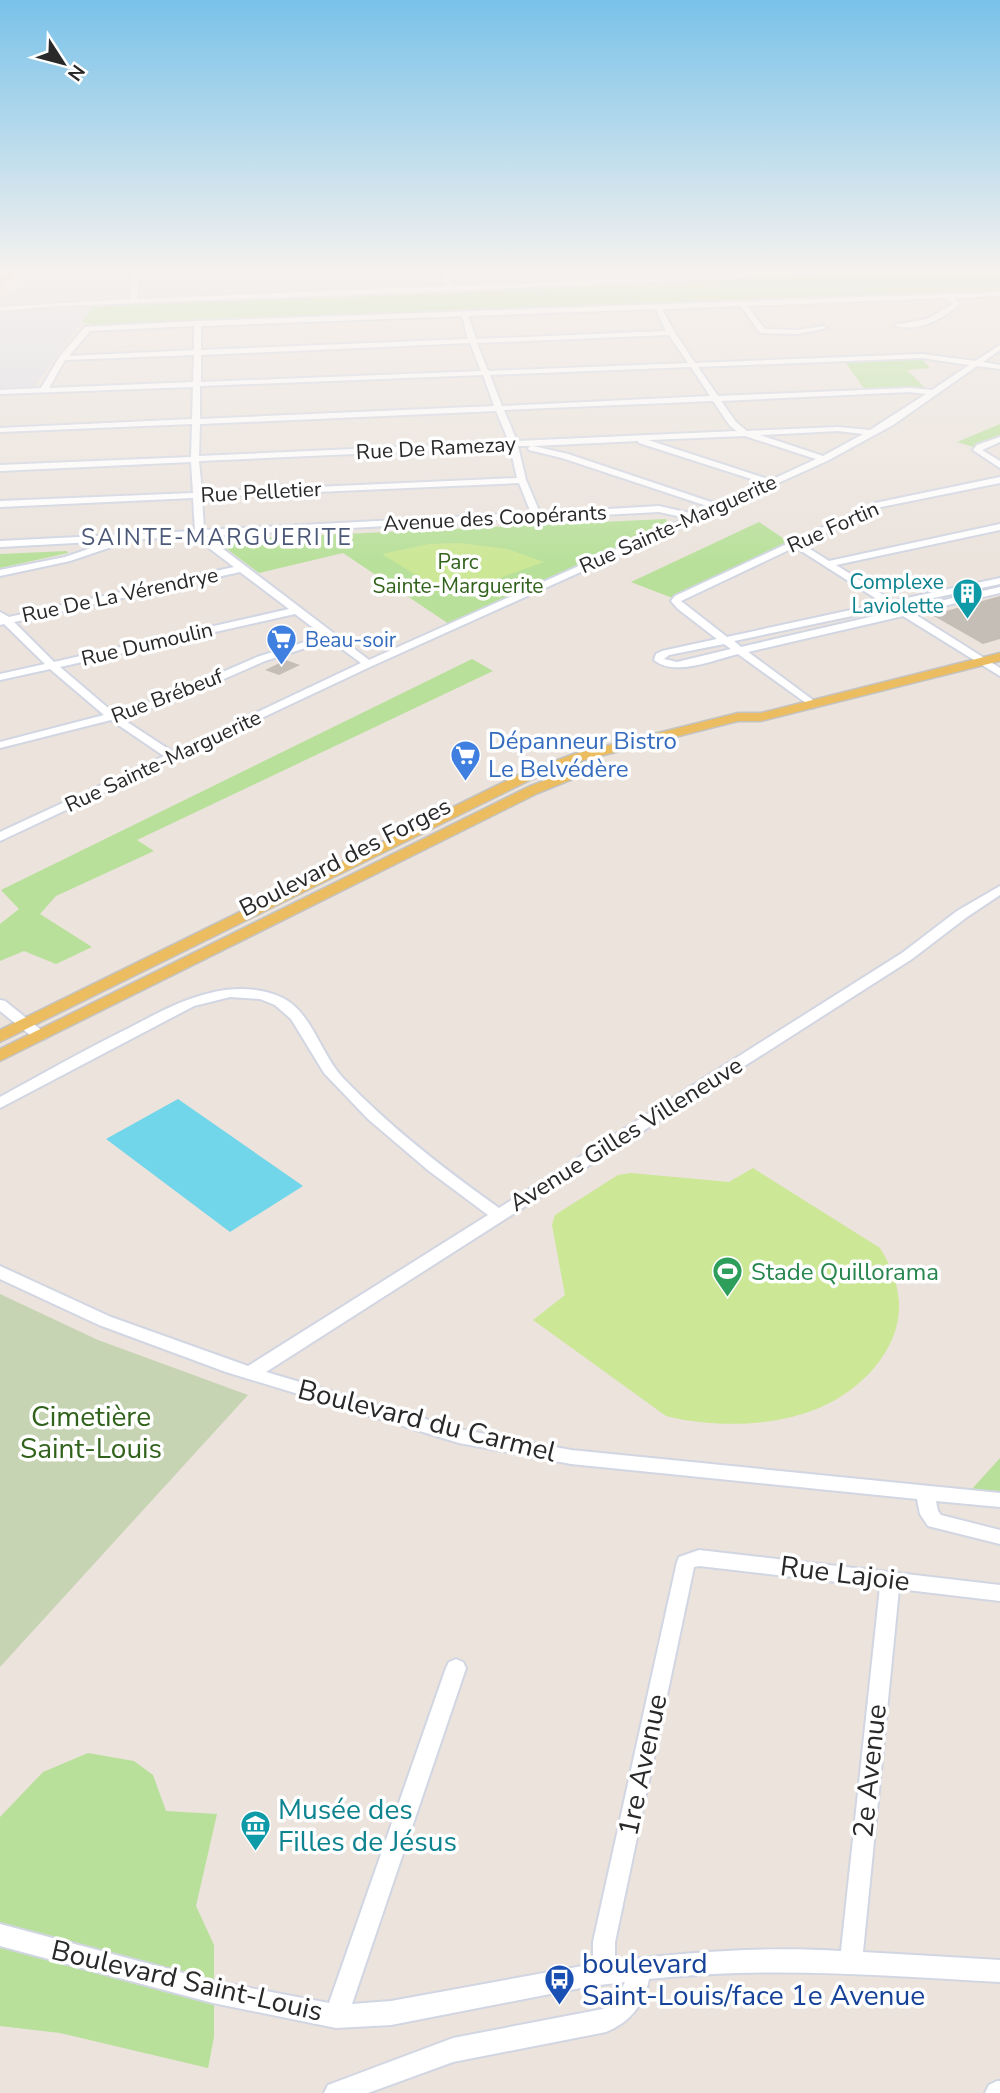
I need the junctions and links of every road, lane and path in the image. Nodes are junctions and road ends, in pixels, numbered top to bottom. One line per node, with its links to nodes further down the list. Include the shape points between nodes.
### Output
1 (56, 370): 9 (street)
2 (196, 370): 8 (street)
3 (485, 370): 7 (street)
4 (587, 370): 7 (street)
5 (697, 370): 12 (street)
6 (969, 370): 11 (street, Rue Sainte-Marguerite)
7 (487, 374): 8 (street); 13 (street)
8 (196, 386): 9 (street); 14 (street)
9 (43, 391): 10 (street)
10 (0, 392)
11 (936, 393): 12 (street); 17 (street, Rue Sainte-Marguerite)
12 (716, 397): 13 (street); 16 (street, via 733,424)
13 (499, 407): 14 (street); 20 (street)
14 (197, 422): 15 (street); 22 (street)
15 (0, 430)
16 (745, 433): 17 (street, Rue De Ramezay, via 838,429); 18 (street, Rue De Ramezay); 21 (street)
17 (871, 433): 21 (street, Rue Sainte-Marguerite)
18 (634, 439): 20 (street, Rue De Ramezay); 27 (street)
19 (1000, 439): 23 (street, via 977,450)
20 (513, 444): 22 (street, Rue De Ramezay); 25 (street); 30 (street, via 565,456)
21 (824, 459): 27 (street, Rue Sainte-Marguerite)
22 (195, 460): 24 (street, Rue De Ramezay); 28 (street)
23 (1000, 465)
24 (0, 468)
25 (522, 480): 28 (street, Rue Pelletier); 32 (street)
26 (1000, 480): 38 (street, Rue Fortin, via 880,504)
27 (772, 483): 30 (street, Rue Sainte-Marguerite)
28 (196, 495): 29 (street, Rue Pelletier); 37 (street)
29 (0, 504)
30 (718, 507): 31 (street, Rue Sainte-Marguerite)
31 (695, 517): 32 (street, Avenue des Coopérants, via 659,509); 33 (street, Rue Sainte-Marguerite)
32 (538, 519): 33 (street, Avenue des Coopérants, via 662,516); 37 (street, Avenue des Coopérants)
33 (683, 522): 56 (street, Rue Sainte-Marguerite)
34 (1000, 527): 42 (street)
35 (1000, 534): 42 (street)
36 (127, 537): 37 (street, Avenue des Coopérants); 39 (street, Avenue des Coopérants); 40 (street)
37 (202, 537): 40 (street, Avenue des Coopérants); 43 (street)
38 (795, 543): 42 (street); 52 (street, Rue Fortin, via 676,601)
39 (0, 544)
40 (114, 545): 41 (street, Avenue des Coopérants); 44 (street)
41 (0, 551)
42 (832, 567): 47 (street)
43 (240, 569): 48 (street); 50 (street, Rue De La Vérendrye)
44 (0, 573)
45 (1000, 580): 47 (street)
46 (1000, 590): 49 (street)
47 (892, 605): 49 (street); 52 (street)
48 (295, 611): 51 (street); 57 (street, Rue Dumoulin)
49 (903, 612): 53 (street); 55 (street)
50 (2, 619): 57 (street)
51 (331, 637): 56 (street); 62 (street, Rue Brébeuf, via 261,659)
52 (726, 642): 53 (street); 53 (street, via 666,653 659,660 677,665)
53 (737, 650): 60 (street)
54 (1000, 657): 55 (main road, Boulevard des Forges)
55 (982, 662): 58 (street); 60 (main road, Boulevard des Forges)
56 (368, 664): 64 (street, Rue Sainte-Marguerite)
57 (52, 665): 59 (street, Rue Dumoulin); 62 (street)
58 (1000, 674)
59 (0, 677)
60 (813, 705): 61 (main road, Boulevard des Forges)
61 (761, 717): 65 (main road, Boulevard des Forges, via 738,717 680,731 579,757); 66 (main road, Boulevard des Forges, via 749,725 586,767)
62 (113, 718): 63 (street, Rue Brébeuf); 64 (street)
63 (0, 746)
64 (173, 757): 67 (street, Rue Sainte-Marguerite)
65 (527, 776): 66 (main road); 68 (main road, Boulevard des Forges)
66 (544, 785): 69 (main road, Boulevard des Forges)
67 (0, 837)
68 (363, 857): 69 (main road); 72 (main road, Boulevard des Forges)
69 (380, 867): 73 (main road, Boulevard des Forges)
70 (1000, 890): 77 (street, Avenue Gilles Villeneuve, via 907,956)
71 (0, 1004): 72 (street)
72 (25, 1024): 73 (street); 74 (main road, Boulevard des Forges)
73 (40, 1036): 75 (main road, Boulevard des Forges)
74 (0, 1037)
75 (0, 1056)
76 (0, 1103): 77 (street, via 158,1018 205,999 235,993 263,996 292,1012 326,1066 347,1089 413,1150)
77 (498, 1215): 79 (street, Avenue Gilles Villeneuve)
78 (0, 1272): 79 (street, Boulevard du Carmel, via 105,1321)
79 (249, 1374): 80 (street, Boulevard du Carmel, via 459,1436 571,1457)
80 (925, 1492): 81 (street, Boulevard du Carmel); 82 (street, via 935,1521)
81 (1000, 1500)
82 (1000, 1537)
83 (689, 1559): 84 (street, Rue Lajoie); 91 (street, 1re Avenue, via 607,1929)
84 (890, 1580): 85 (street, Rue Lajoie); 88 (street, 2e Avenue)
85 (1000, 1593)
86 (456, 1668): 92 (street)
87 (0, 1934): 92 (street, Boulevard Saint-Louis, via 213,1992)
88 (851, 1962): 89 (street, Boulevard Saint-Louis, via 776,1960); 90 (street, Boulevard Saint-Louis)
89 (638, 1969): 91 (street, Boulevard Saint-Louis); 93 (street, via 638,1985 631,1999 606,2020 453,2050)
90 (1000, 1971)
91 (604, 1973): 92 (street, Boulevard Saint-Louis, via 391,2013)
92 (336, 2016)
93 (336, 2093)

